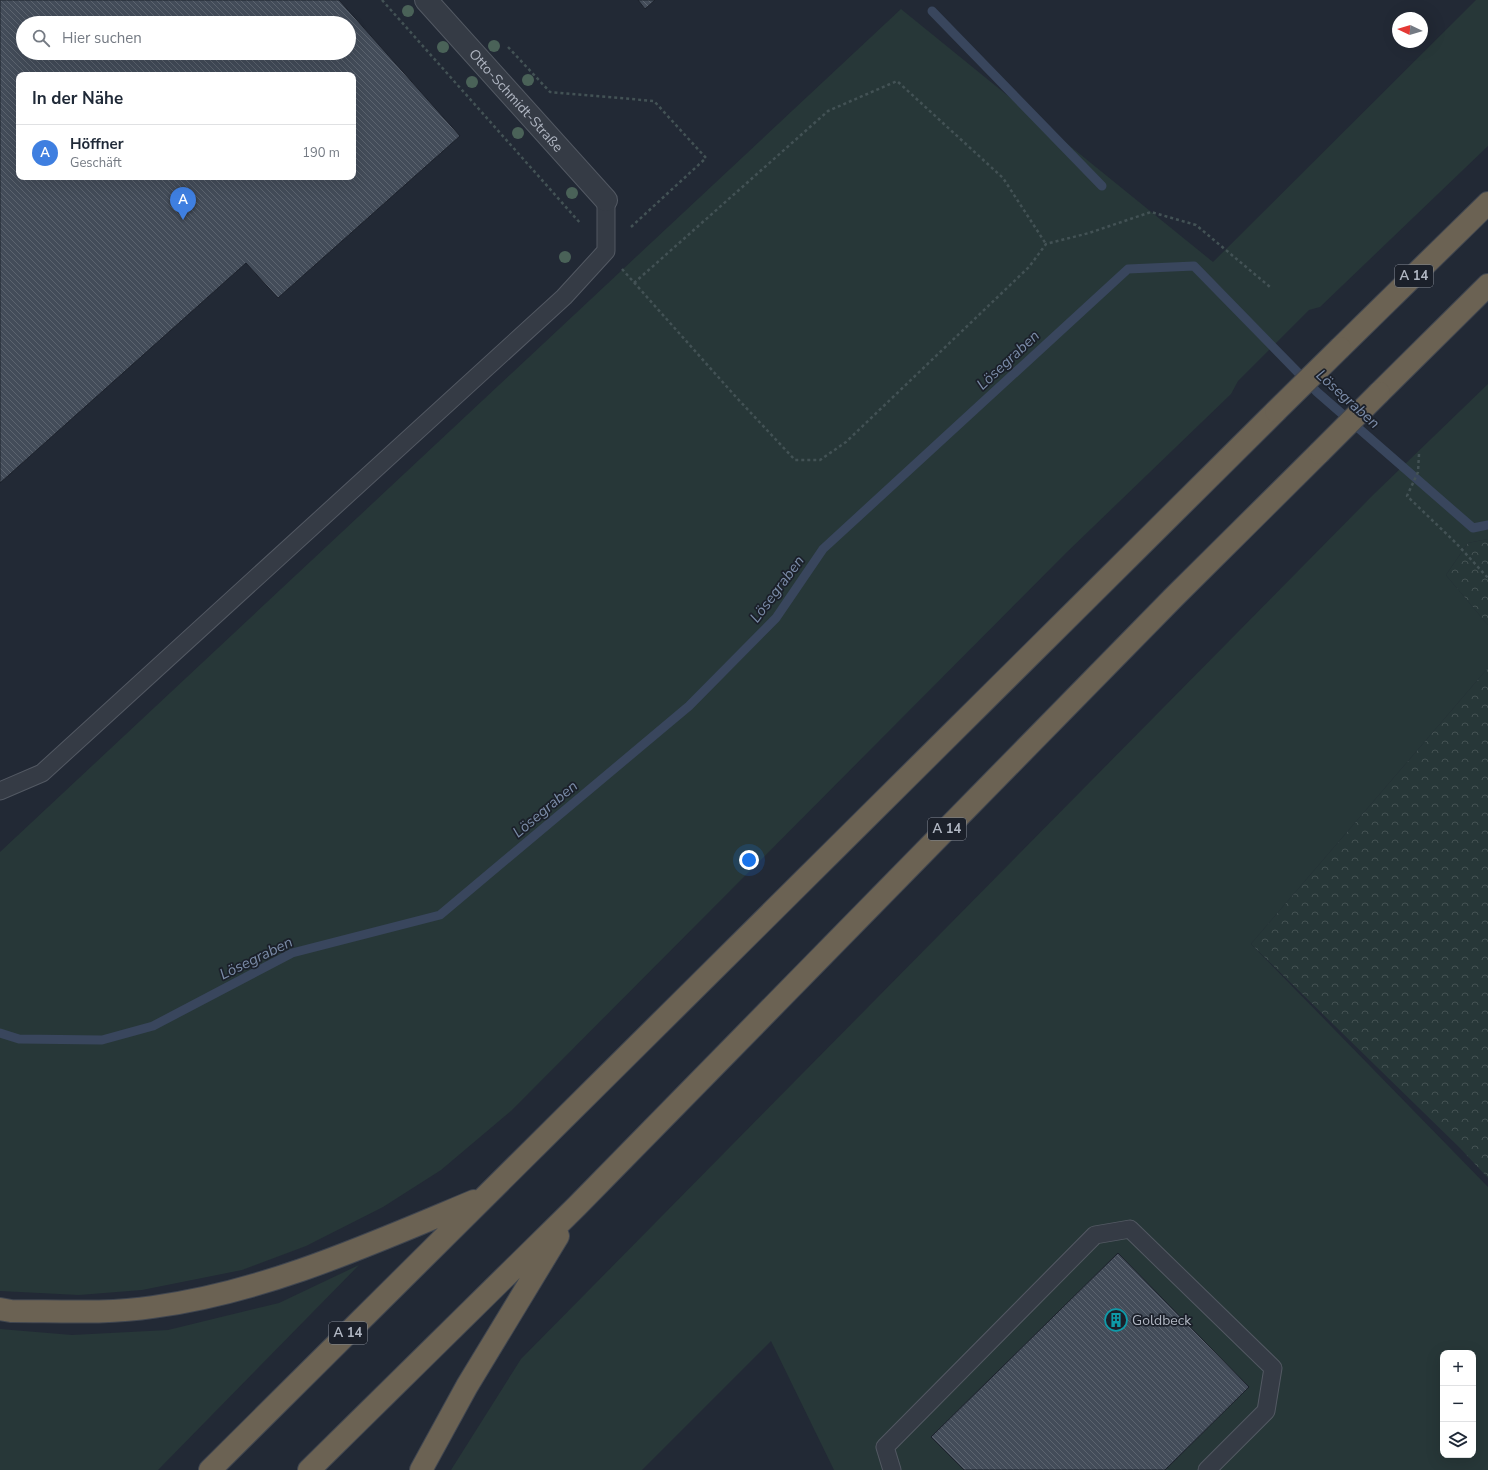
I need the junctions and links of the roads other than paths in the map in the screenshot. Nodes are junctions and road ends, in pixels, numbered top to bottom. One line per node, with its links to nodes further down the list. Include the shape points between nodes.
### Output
1 (426, 0): 2 (street, Otto-Schmidt-Straße)
2 (606, 200): 5 (lane, via 606,252 564,297 42,773)
3 (1488, 203): 6 (highway, A 14, bridge)
4 (1488, 285): 7 (highway, A 14, bridge, via 1174,597)
5 (0, 790)
6 (485, 1197): 8 (highway, via 360,1249 298,1271 208,1297 152,1308 91,1312); 9 (highway, A 14)
7 (577, 1206): 10 (highway, A 14); 11 (highway, via 498,1333)
8 (0, 1309)
9 (210, 1470)
10 (309, 1470)
11 (420, 1470)
12 (892, 1470): 13 (lane, via 885,1448 1095,1235 1130,1229 1273,1368 1266,1411)
13 (1207, 1470)

